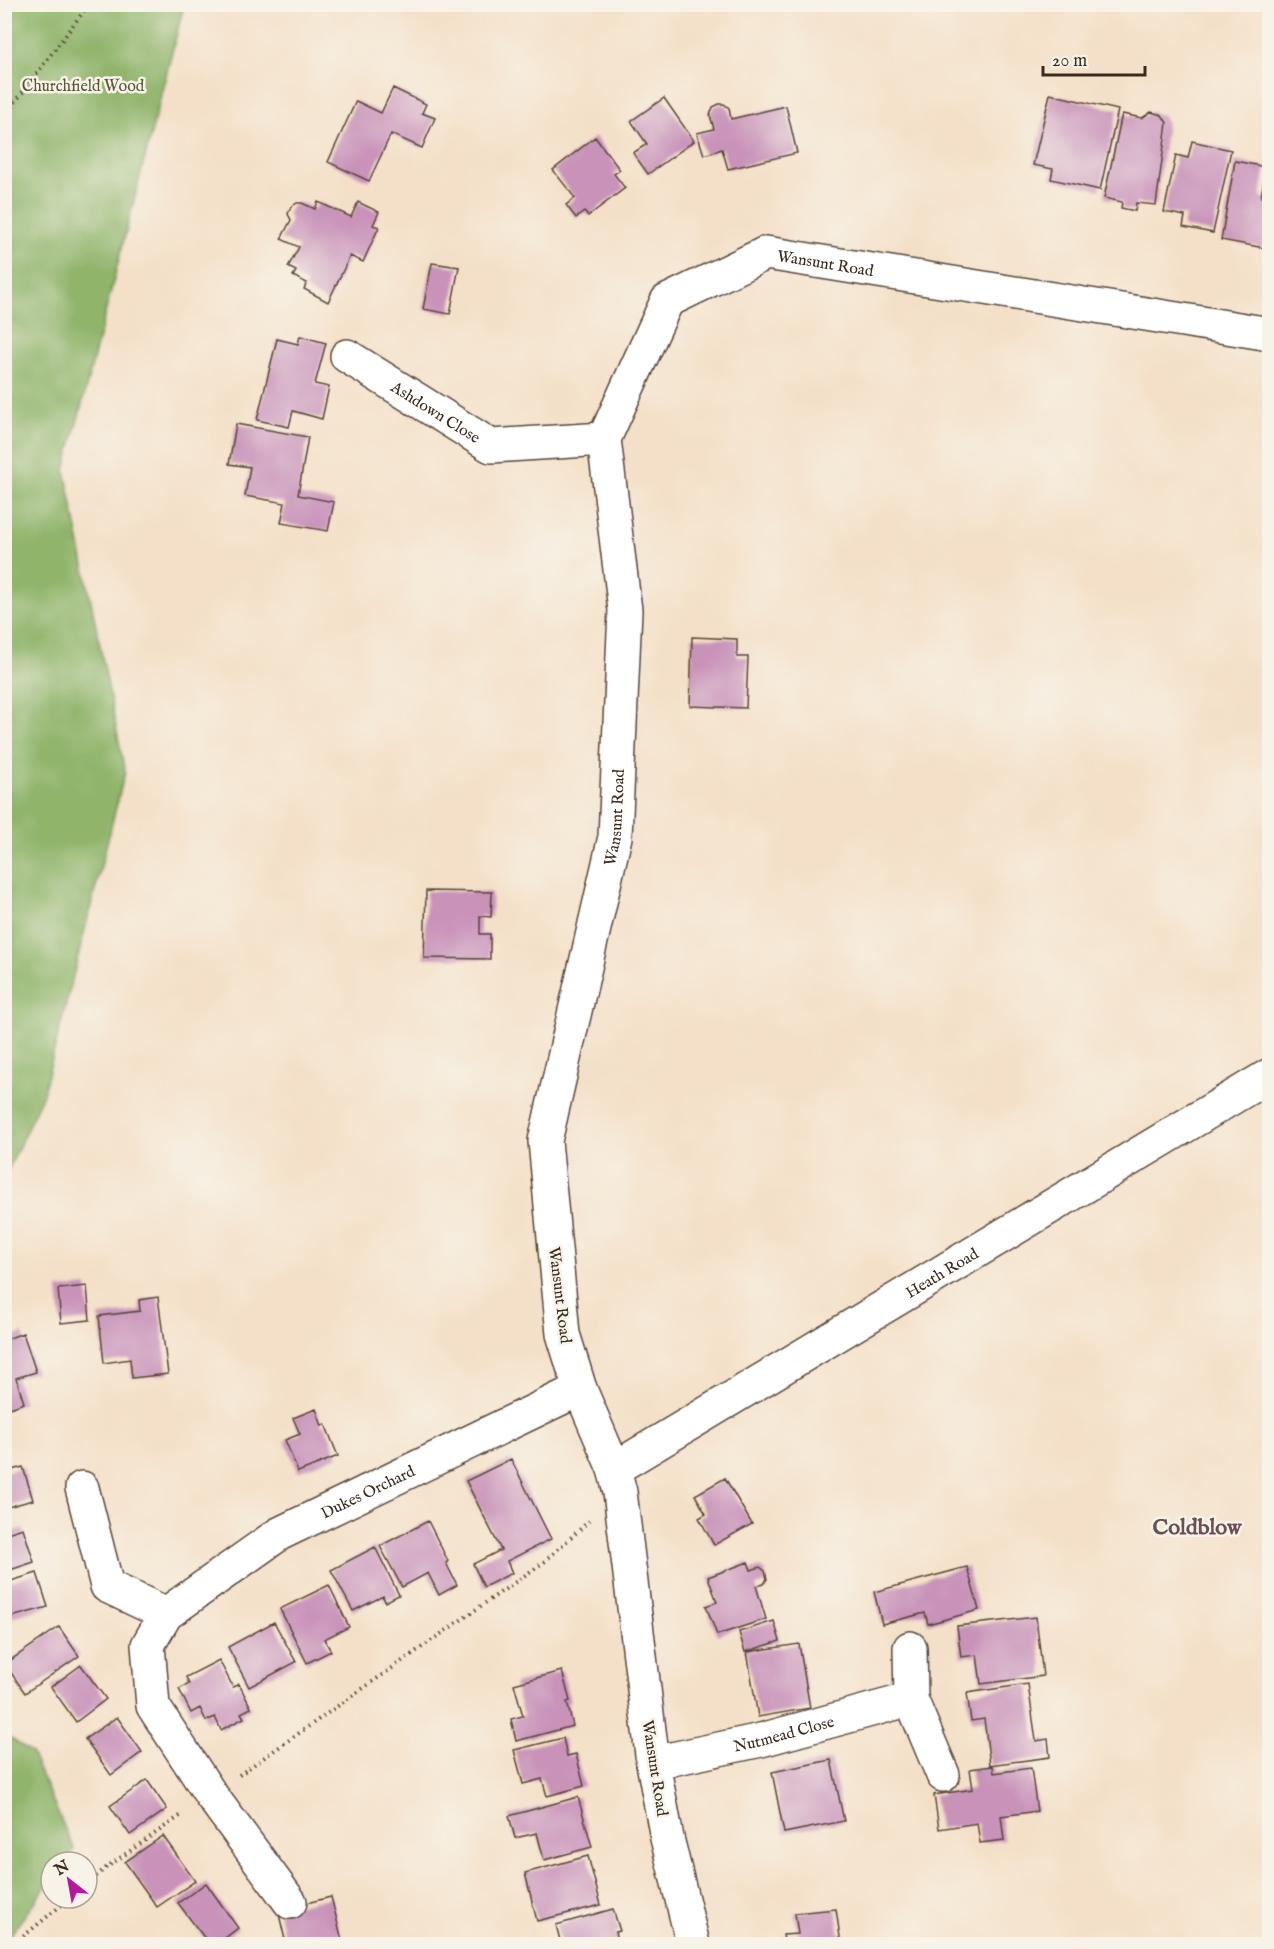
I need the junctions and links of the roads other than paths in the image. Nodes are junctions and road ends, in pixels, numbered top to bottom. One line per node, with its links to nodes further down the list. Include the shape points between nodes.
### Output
1 (1269, 334): 3 (street, Wansunt Road, via 766,253 667,301)
2 (347, 356): 3 (street, Ashdown Close, via 491,446)
3 (604, 439): 5 (street, Wansunt Road, via 625,610 615,837 545,1141 563,1334)
4 (1269, 1075): 6 (street, Heath Road)
5 (580, 1389): 6 (street, Wansunt Road); 8 (street, Dukes Orchard, via 279,1534)
6 (617, 1480): 11 (street, Wansunt Road)
7 (82, 1488): 8 (street, via 107,1587)
8 (166, 1614): 13 (street, Dukes Orchard, via 148,1645 153,1706 211,1795)
9 (910, 1648): 10 (street)
10 (911, 1699): 11 (street, Nutmead Close, via 761,1740); 12 (street)
11 (653, 1763): 14 (street, Wansunt Road)
12 (943, 1775)
13 (290, 1902)
14 (693, 1944)

